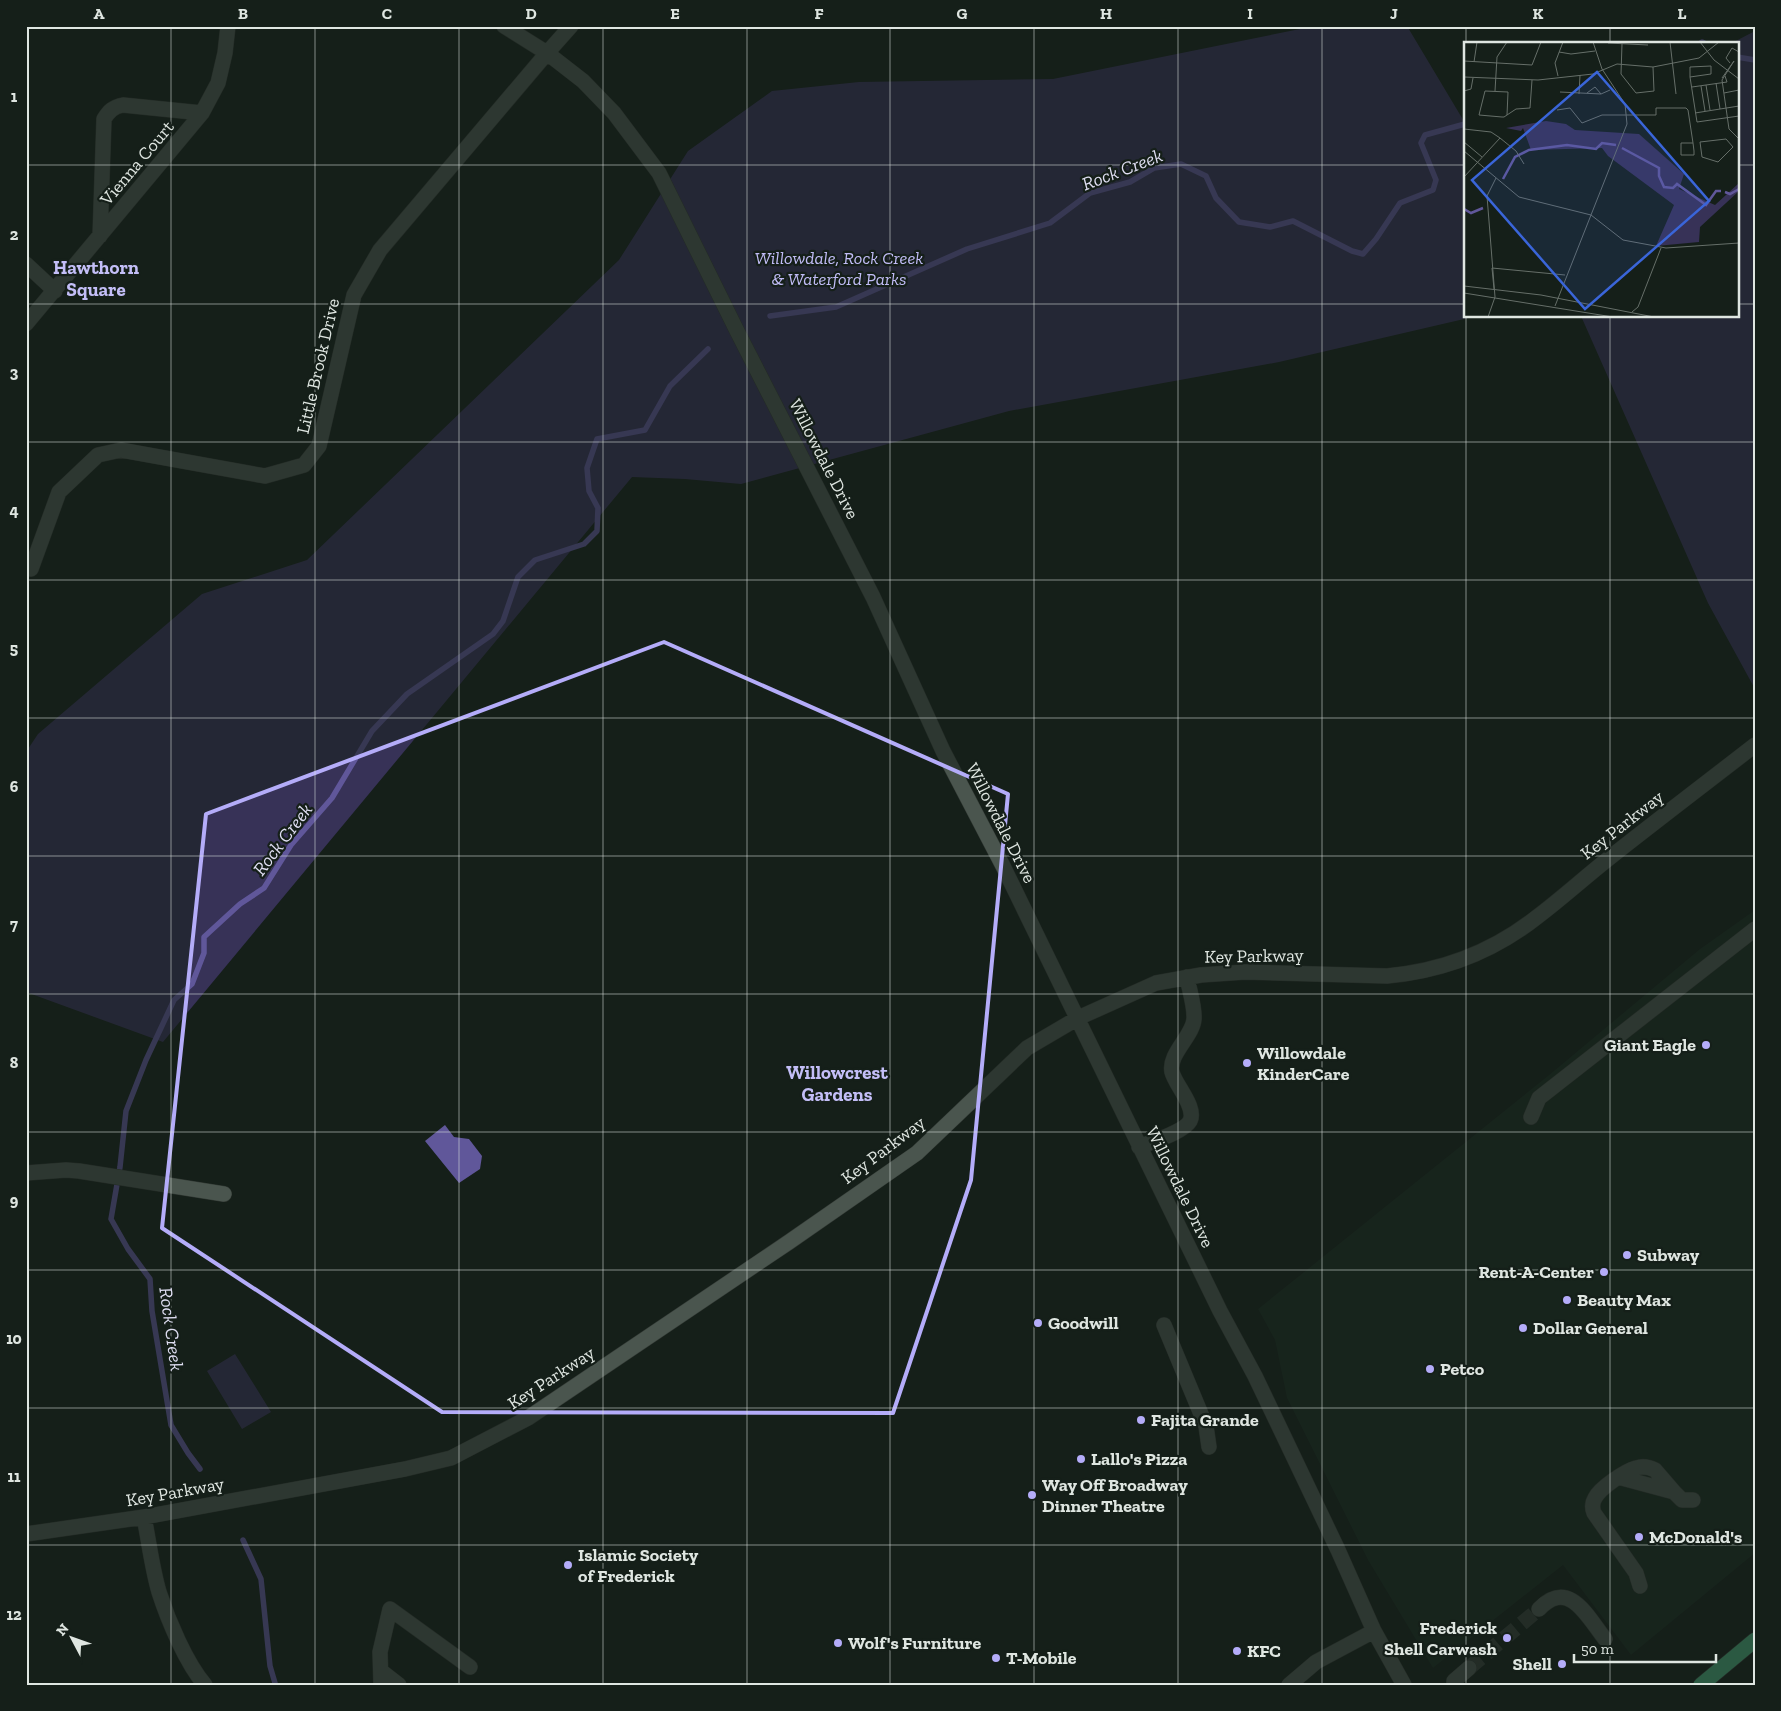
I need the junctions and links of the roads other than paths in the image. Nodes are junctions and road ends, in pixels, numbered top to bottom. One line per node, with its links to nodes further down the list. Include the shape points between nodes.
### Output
1 (228, 26): 5 (street, Vienna Court, via 226,53 218,83)
2 (504, 26): 4 (street, Willowdale Drive)
3 (571, 26): 4 (street, Little Brook Drive)
4 (547, 53): 10 (street, Little Brook Drive, via 380,250 354,295 319,446 304,465 265,476 121,450 98,455 60,492); 14 (street, Willowdale Drive, via 583,81 614,113 659,174 873,596 943,751)
5 (202, 114): 6 (street, Vienna Court); 6 (street, Vienna Court, via 123,105 108,112 104,119)
6 (100, 236): 8 (street, Vienna Court)
7 (26, 264): 8 (street)
8 (55, 290): 9 (street, Vienna Court)
9 (26, 324)
10 (31, 569)
11 (1755, 745): 13 (street, Key Parkway, via 1536,918 1469,957 1442,967 1387,976 1245,972)
12 (1755, 929): 15 (street, via 1539,1098)
13 (1187, 977): 14 (street, Key Parkway, via 1156,983); 16 (street, via 1194,1019 1173,1061 1172,1071 1191,1109 1191,1119 1185,1127)
14 (1078, 1018): 16 (street, Willowdale Drive); 22 (street, Key Parkway, via 1027,1048 916,1153 528,1418 451,1458)
15 (1531, 1117)
16 (1139, 1148): 26 (street, Willowdale Drive, via 1256,1376)
17 (26, 1173): 18 (street, via 66,1170)
18 (224, 1194)
19 (1164, 1325): 20 (street, via 1206,1426)
20 (1209, 1447)
21 (1693, 1500): 24 (street, via 1682,1500 1650,1468 1634,1468 1596,1496 1592,1508 1594,1513 1636,1573)
22 (144, 1517): 23 (street, Key Parkway); 32 (street, via 159,1592 178,1639)
23 (26, 1534)
24 (1640, 1586)
25 (1539, 1609): 27 (street, via 1548,1599 1567,1597 1577,1603)
26 (1374, 1631): 34 (street, via 1316,1662); 35 (street, Willowdale Drive)
27 (1605, 1639)
28 (1755, 1640): 37 (main road)
29 (470, 1667): 31 (street, via 390,1609 380,1652)
30 (1469, 1668): 36 (street, via 1454,1681)
31 (381, 1678): 33 (street)
32 (205, 1685)
33 (399, 1685)
34 (1289, 1685)
35 (1404, 1685)
36 (1454, 1685)
37 (1701, 1685)

